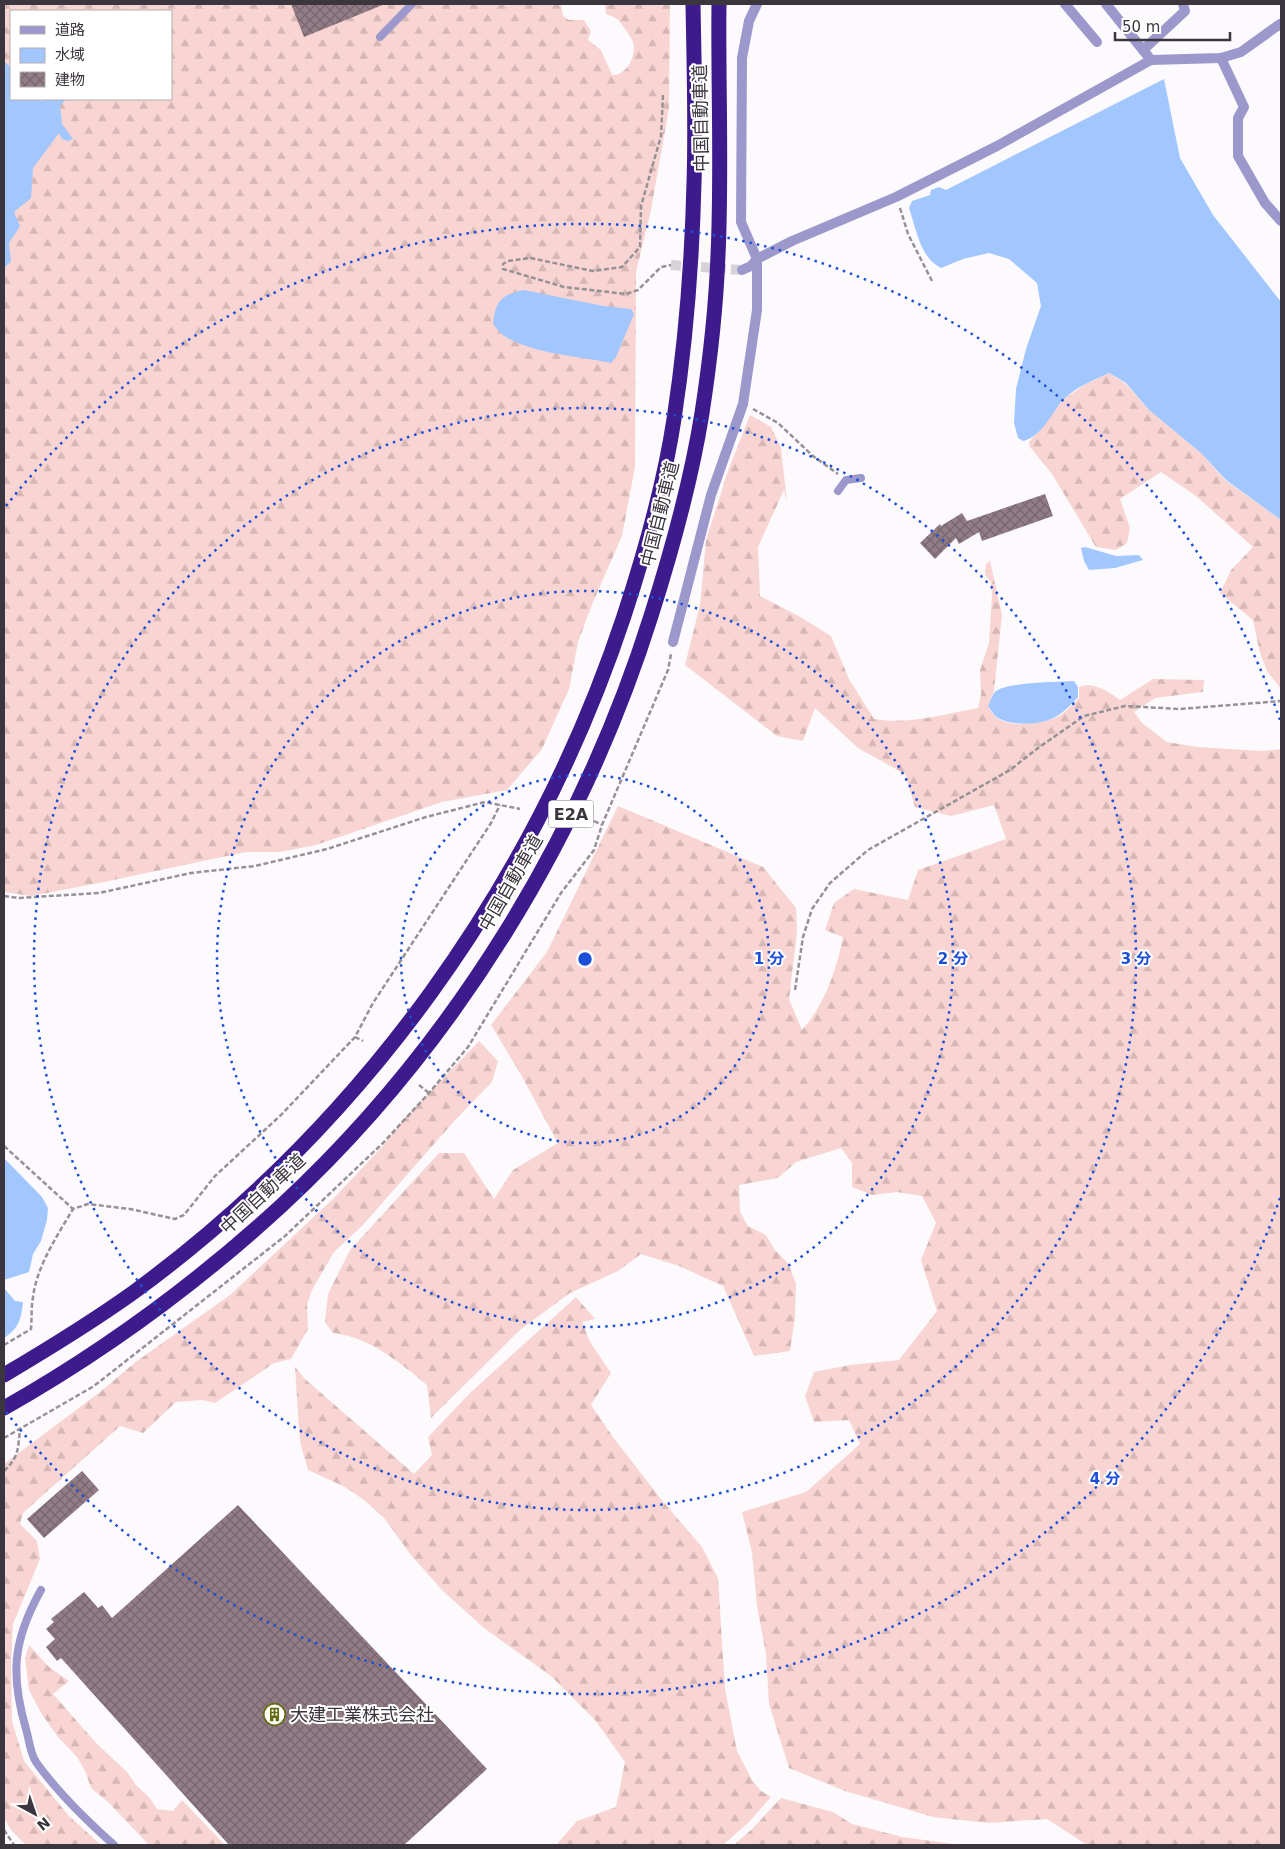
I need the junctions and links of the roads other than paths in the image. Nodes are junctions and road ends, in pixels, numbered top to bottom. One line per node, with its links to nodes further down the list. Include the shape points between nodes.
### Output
1 (412, 4): 9 (lane)
2 (693, 4): 20 (highway, 中国自動車道 / E2A, via 695,178 684,337 673,422 657,501 618,634 583,726 550,797 511,871 469,939 370,1072 320,1126 263,1185 203,1237 134,1291 63,1340)
3 (719, 4): 21 (highway, 中国自動車道 / E2A, via 718,257 701,416 685,498 663,580 608,737 573,811 532,890 489,958 432,1038 341,1146 282,1205 211,1266 150,1313)
4 (757, 4): 15 (street, via 749,21 742,58 741,222)
5 (1065, 4): 10 (street)
6 (1106, 4): 11 (street)
7 (1183, 4): 11 (street, via 1185,11)
8 (1281, 25): 12 (street, via 1241,52)
9 (380, 37)
10 (1097, 42)
11 (1142, 50): 13 (street)
12 (1221, 58): 13 (street); 14 (street, via 1244,107 1238,118 1238,156 1265,203)
13 (1151, 60): 15 (street, via 997,146 896,197)
14 (1281, 221)
15 (757, 259): 16 (street); 19 (street, via 757,310 743,404 711,495)
16 (742, 270)
17 (861, 478): 18 (lane, via 846,480)
18 (838, 491)
19 (673, 642)
20 (4, 1375)
21 (4, 1408)
22 (41, 1590): 23 (lane, via 27,1614 18,1644 18,1703 35,1760 79,1812)
23 (114, 1845)

